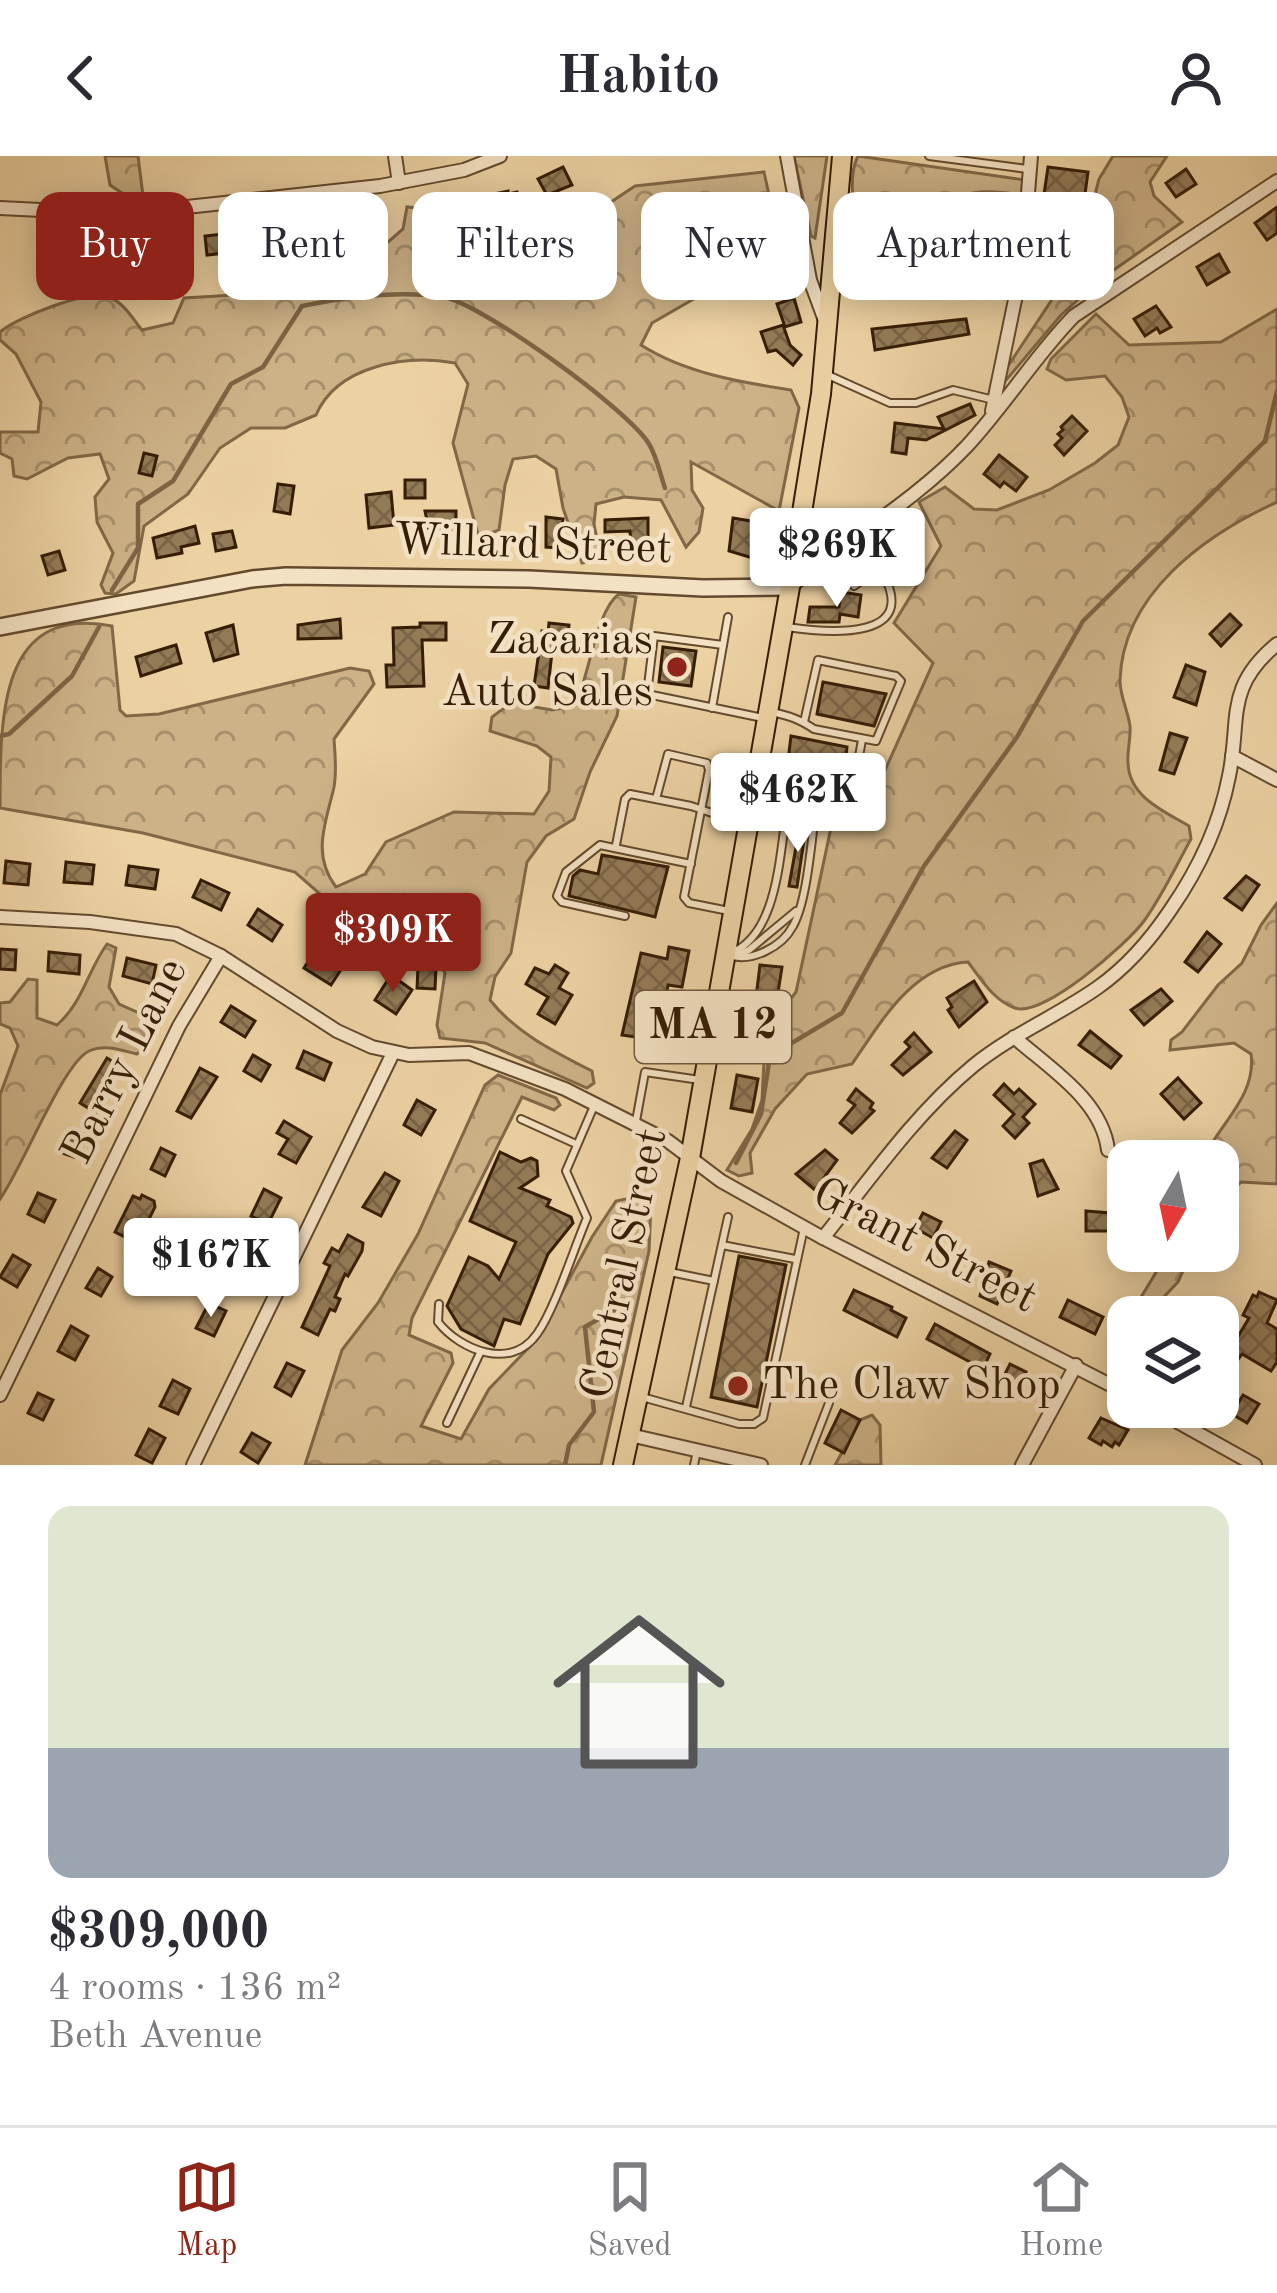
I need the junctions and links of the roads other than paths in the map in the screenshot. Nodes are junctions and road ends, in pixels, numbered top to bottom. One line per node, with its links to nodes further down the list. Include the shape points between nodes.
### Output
1 (395, 156): 8 (street)
2 (500, 156): 8 (street)
3 (787, 156): 10 (street)
4 (842, 156): 10 (main road, Central Street / MA 12)
5 (929, 156): 6 (lane)
6 (1031, 163): 12 (street, via 1022,266)
7 (1277, 182): 13 (street, via 1075,316)
8 (399, 183): 9 (street, via 122,214)
9 (0, 208)
10 (827, 327): 11 (main road, Central Street / MA 12)
11 (823, 372): 12 (lane, via 890,403 916,404 953,389); 15 (main road, Central Street / MA 12)
12 (994, 400): 13 (street)
13 (990, 418): 14 (street)
14 (898, 506): 16 (street); 17 (lane, via 916,541)
15 (802, 511): 16 (street, via 824,538); 19 (main road, Central Street / MA 12)
16 (847, 543): 19 (street)
17 (880, 569): 18 (lane); 21 (lane, via 891,598 872,626 840,633)
18 (854, 586)
19 (790, 587): 21 (main road, Central Street / MA 12); 22 (street, Willard Street, via 286,576)
20 (728, 617): 24 (lane)
21 (783, 626): 26 (main road, Central Street / MA 12)
22 (0, 627)
23 (1277, 644): 29 (street, via 1243,687)
24 (723, 646): 25 (lane); 25 (lane, via 653,638 648,695)
25 (712, 709): 26 (lane)
26 (767, 715): 27 (lane); 31 (main road, Central Street / MA 12)
27 (804, 722): 28 (lane); 28 (lane, via 818,661 899,678 879,740)
28 (862, 739): 31 (lane, via 852,794)
29 (1232, 756): 30 (street); 43 (street, via 1198,866 1154,934 1108,980)
30 (1277, 780)
31 (754, 789): 33 (lane); 35 (main road, Central Street / MA 12)
32 (656, 800): 34 (lane); 34 (lane, via 666,756 705,761); 36 (lane, via 627,797)
33 (788, 805): 41 (lane, via 766,917 739,951); 41 (lane, via 815,815 788,933 744,959)
34 (701, 810): 35 (lane); 37 (lane)
35 (748, 824): 38 (main road, Central Street / MA 12)
36 (616, 847): 37 (lane); 39 (lane, via 593,849 566,872 557,896)
37 (691, 864): 38 (lane, via 686,902)
38 (733, 912): 41 (main road, Central Street / MA 12)
39 (625, 916)
40 (0, 917): 42 (street, Grant Street, via 153,929)
41 (726, 954): 45 (main road, Central Street / MA 12)
42 (221, 956): 44 (street, Grant Street, via 337,1031); 63 (street, Barry Lane, via 179,1026)
43 (1014, 1037): 50 (street, via 1082,1098); 54 (street, via 939,1098)
44 (393, 1052): 46 (street, Grant Street, via 484,1056); 71 (street)
45 (704, 1081): 48 (lane, via 647,1071); 51 (main road, Central Street / MA 12)
46 (596, 1102): 48 (street, Grant Street); 49 (lane)
47 (521, 1119): 49 (lane)
48 (635, 1123): 51 (street, Grant Street)
49 (576, 1144): 60 (lane, via 566,1171 587,1218 538,1334 510,1352)
50 (1107, 1147)
51 (690, 1158): 53 (street, Grant Street); 57 (main road, Central Street / MA 12)
52 (728, 1217): 55 (lane)
53 (805, 1228): 54 (street, Grant Street); 56 (lane)
54 (823, 1238): 61 (street, Grant Street)
55 (722, 1245): 56 (lane); 58 (lane)
56 (796, 1259): 66 (lane, via 766,1414 739,1424)
57 (666, 1270): 58 (lane); 64 (main road, Central Street / MA 12)
58 (714, 1281): 66 (lane)
59 (439, 1304): 60 (lane, via 447,1334)
60 (480, 1353): 67 (lane)
61 (1076, 1365): 62 (street, Grant Street); 75 (street)
62 (1107, 1382)
63 (0, 1396)
64 (638, 1397): 66 (lane); 69 (main road, Central Street / MA 12)
65 (829, 1403): 74 (lane)
66 (686, 1408)
67 (447, 1423)
68 (1189, 1428): 76 (street)
69 (630, 1435): 70 (street); 72 (main road, Central Street / MA 12)
70 (696, 1458): 73 (street)
71 (193, 1465)
72 (623, 1465)
73 (761, 1465)
74 (805, 1465)
75 (1022, 1465)
76 (1255, 1465)

